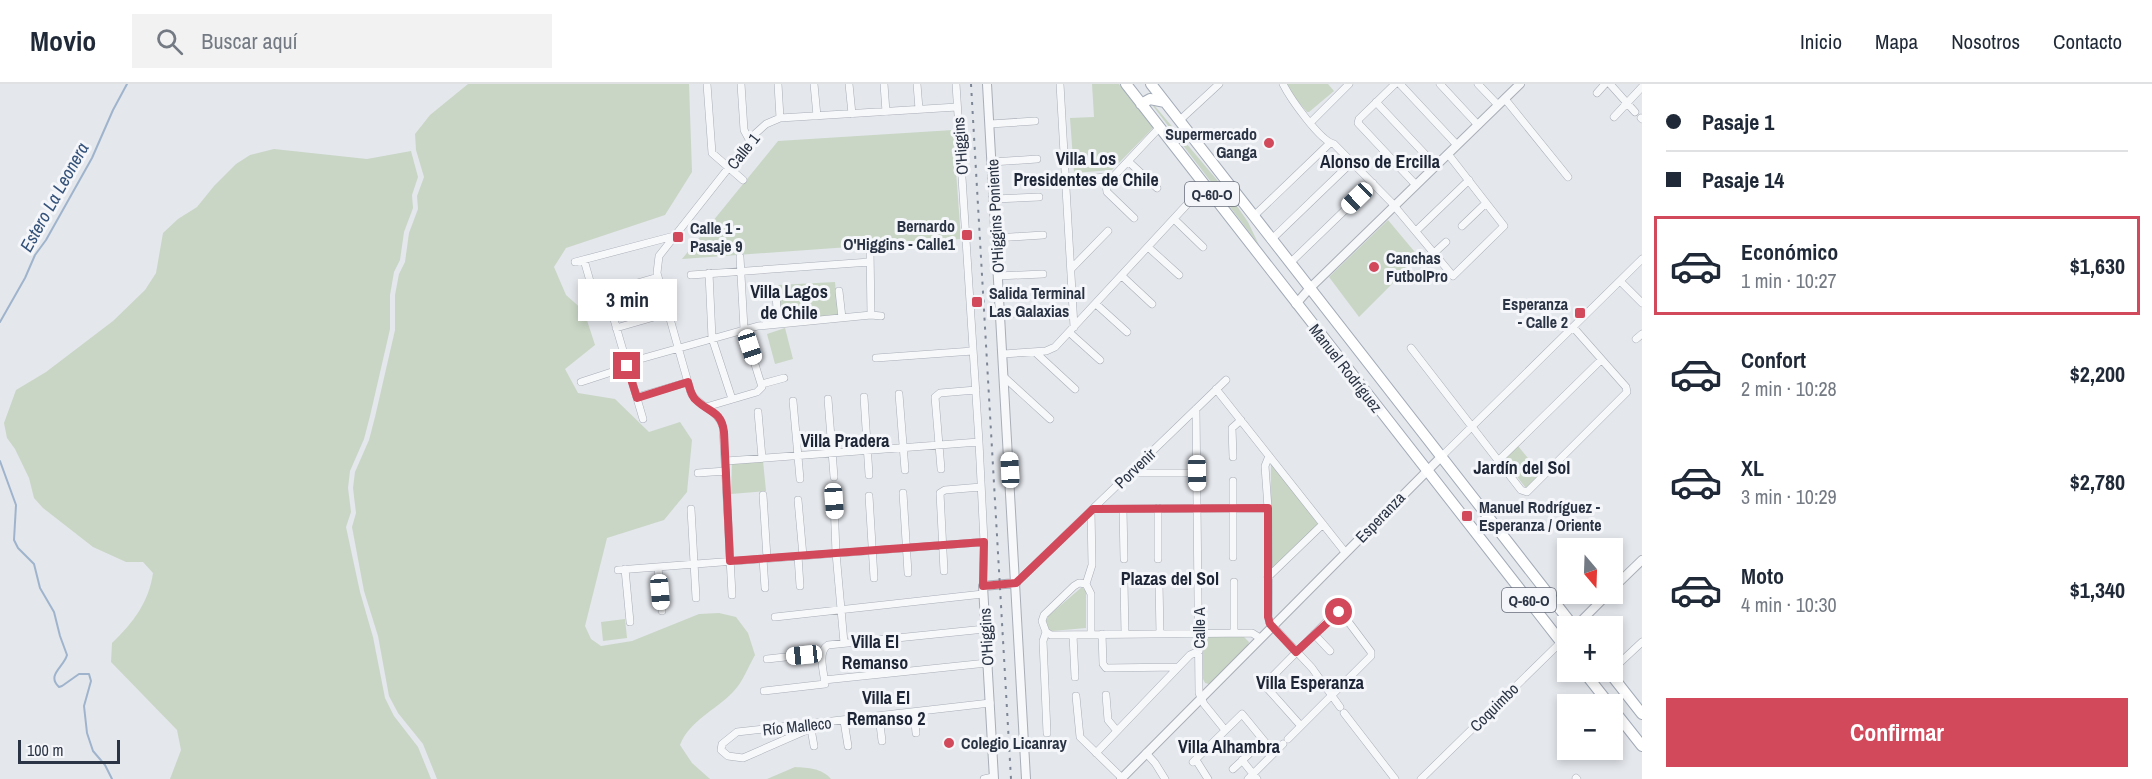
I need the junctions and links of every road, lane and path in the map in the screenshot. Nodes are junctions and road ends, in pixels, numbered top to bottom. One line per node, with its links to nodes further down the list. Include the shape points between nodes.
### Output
1 (707, 84): 53 (street, via 712,153)
2 (741, 84): 44 (street, via 744,130)
3 (778, 84): 37 (street)
4 (814, 84): 34 (street)
5 (849, 84): 33 (street)
6 (884, 84): 32 (street)
7 (917, 84): 31 (street)
8 (956, 84): 30 (street, O'Higgins)
9 (987, 84): 41 (street, O'Higgins Poniente)
10 (1060, 84): 58 (street)
11 (1126, 84): 29 (main road, Manuel Rodríguez / Q-60-O)
12 (1151, 84): 25 (main road, Manuel Rodríguez / Q-60-O)
13 (1219, 84): 38 (street)
14 (1283, 84): 40 (street)
15 (1348, 84): 40 (street)
16 (1395, 84): 26 (street)
17 (1400, 84): 46 (street)
18 (1440, 84): 42 (street)
19 (1478, 84): 27 (street)
20 (1520, 84): 27 (street)
21 (1605, 84): 24 (street)
22 (1610, 84): 28 (street)
23 (1642, 87): 28 (street)
24 (1597, 93)
25 (1165, 102): 29 (main road, via 1150,99); 38 (main road, Manuel Rodríguez / Q-60-O)
26 (1376, 102): 52 (street); 61 (street, via 1358,123)
27 (1502, 102): 42 (street); 54 (street)
28 (1627, 103): 35 (street); 36 (street)
29 (1141, 104): 43 (main road, Manuel Rodríguez / Q-60-O)
30 (957, 107): 31 (street); 121 (street, O'Higgins)
31 (919, 110): 32 (street)
32 (886, 112): 33 (street)
33 (852, 114): 34 (street)
34 (817, 116): 37 (street)
35 (1614, 117)
36 (1639, 117)
37 (780, 118): 44 (street, Calle 1, via 766,124)
38 (1179, 120): 68 (main road, Manuel Rodríguez / Q-60-O)
39 (1035, 121): 41 (street)
40 (1311, 122): 45 (street)
41 (990, 124): 49 (street, O'Higgins Poniente)
42 (1478, 125): 46 (street)
43 (1160, 127): 50 (street); 60 (main road, Manuel Rodríguez / Q-60-O)
44 (750, 141): 53 (street, Calle 1)
45 (1330, 143): 51 (street); 68 (street)
46 (1457, 145): 47 (street)
47 (1448, 154): 52 (street); 57 (street)
48 (1037, 159): 49 (street)
49 (992, 162): 64 (street, O'Higgins Poniente)
50 (1129, 162): 55 (street); 62 (street)
51 (1352, 162): 59 (street); 76 (street)
52 (1436, 166): 61 (street)
53 (728, 168): 56 (street); 74 (street, Calle 1)
54 (1568, 177)
55 (1105, 179): 58 (street); 67 (street, via 1107,192)
56 (743, 180)
57 (1468, 180): 65 (street); 72 (street)
58 (1067, 181): 88 (street)
59 (1373, 183): 66 (street); 87 (street)
60 (1205, 185): 69 (street); 105 (main road, Manuel Rodríguez / Q-60-O)
61 (1416, 185): 66 (street)
62 (1157, 188)
63 (1039, 197): 64 (street)
64 (994, 200): 75 (street, O'Higgins Poniente)
65 (1486, 203): 70 (street); 81 (street, via 1504,226 1453,276)
66 (1394, 206): 72 (street); 98 (street)
67 (1134, 218)
68 (1255, 218): 76 (main road, Manuel Rodríguez / Q-60-O)
69 (1174, 219): 78 (street); 79 (street)
70 (1462, 226)
71 (1108, 231): 88 (street)
72 (1416, 231): 81 (street)
73 (1043, 235): 75 (street)
74 (674, 236): 84 (street); 96 (street, Calle 1, via 659,256)
75 (996, 238): 94 (street, O'Higgins Poniente)
76 (1271, 240): 87 (main road, Manuel Rodríguez / Q-60-O)
77 (1446, 242): 81 (street)
78 (1148, 247): 93 (street); 95 (street)
79 (1203, 247)
80 (870, 250): 86 (street)
81 (1434, 253)
82 (740, 257): 89 (street)
83 (1642, 259): 97 (street, Esperanza)
84 (584, 260): 85 (street); 100 (street, via 591,296)
85 (575, 262)
86 (870, 262): 89 (street); 109 (street)
87 (1290, 263): 98 (main road, Manuel Rodríguez / Q-60-O)
88 (1071, 269): 116 (street)
89 (741, 271): 90 (street); 115 (street)
90 (709, 273): 91 (street); 118 (street)
91 (691, 274)
92 (1043, 274): 94 (street)
93 (1179, 275)
94 (998, 276): 108 (street, O'Higgins Poniente)
95 (1122, 276): 102 (street); 104 (street)
96 (658, 278): 100 (street); 107 (street)
97 (1620, 281): 103 (street); 113 (street, Esperanza)
98 (1309, 289): 105 (street); 158 (main road, Manuel Rodríguez / Q-60-O)
99 (839, 291): 111 (street)
100 (608, 294): 114 (street)
101 (776, 295): 112 (street)
102 (1152, 303)
103 (1642, 303)
104 (1096, 304): 116 (street); 117 (street)
105 (1296, 304): 164 (main road, Manuel Rodríguez / Q-60-O)
106 (1048, 311): 108 (street)
107 (668, 313): 114 (street); 119 (street)
108 (1000, 314): 123 (street, O'Higgins Poniente)
109 (871, 315): 110 (street); 111 (street)
110 (881, 316)
111 (842, 318): 112 (street)
112 (778, 323): 115 (street)
113 (1573, 327): 126 (street); 149 (street, Esperanza)
114 (616, 328): 127 (street)
115 (744, 329): 118 (street); 133 (street)
116 (1072, 330): 122 (street, via 1055,347); 125 (street)
117 (1127, 332)
118 (712, 338): 119 (street); 140 (street)
119 (678, 348): 127 (street); 132 (street)
120 (1411, 348): 149 (street)
121 (973, 351): 124 (street); 136 (street, O'Higgins)
122 (1035, 352): 123 (street); 134 (street)
123 (1003, 354): 128 (street, O'Higgins Poniente)
124 (876, 358)
125 (1100, 360)
126 (1602, 360): 160 (street); 160 (street, via 1627,391 1529,491 1521,490)
127 (627, 364): 131 (street); 139 (street)
128 (1004, 377): 147 (street); 209 (street, O'Higgins Poniente)
129 (784, 378): 133 (street)
130 (1226, 380): 135 (street, Porvenir)
131 (581, 382)
132 (688, 382): 139 (street); 143 (street, via 694,399)
133 (762, 384): 140 (street, via 759,392)
134 (1075, 389)
135 (1216, 389): 144 (street, Porvenir); 148 (street)
136 (976, 390): 150 (street, O'Higgins); 151 (street, via 936,395)
137 (899, 394): 152 (street)
138 (864, 397): 153 (street)
139 (637, 398): 146 (street)
140 (732, 399): 143 (street)
141 (828, 399): 154 (street)
142 (794, 401): 155 (street)
143 (706, 406): 161 (street, via 722,423)
144 (1196, 409): 167 (street, Porvenir); 168 (street, Calle A)
145 (758, 412): 159 (street)
146 (644, 419)
147 (1050, 419)
148 (1241, 420): 156 (street); 157 (street, via 1232,428)
149 (1472, 427): 158 (street, Esperanza); 160 (street)
150 (979, 442): 151 (street); 173 (street, O'Higgins)
151 (939, 445): 152 (street); 162 (street)
152 (903, 447): 153 (street); 163 (street)
153 (868, 450): 154 (street); 169 (street)
154 (832, 453): 155 (street); 170 (street)
155 (798, 455): 159 (street); 171 (street)
156 (1269, 456): 182 (street, via 1265,466); 186 (street)
157 (1233, 457)
158 (1441, 457): 164 (street, Esperanza); 220 (main road, Manuel Rodríguez / Q-60-O)
159 (762, 458): 161 (street)
160 (1498, 460)
161 (726, 461): 165 (street)
162 (941, 469)
163 (905, 470)
164 (1426, 470): 191 (street, Esperanza); 227 (main road, Manuel Rodríguez / Q-60-O)
165 (726, 471): 166 (street); 199 (street)
166 (698, 473)
167 (1130, 473): 168 (street); 185 (street, Porvenir)
168 (1197, 473): 180 (street, Calle A)
169 (869, 475)
170 (834, 477)
171 (800, 480)
172 (1233, 481): 181 (street)
173 (981, 487): 187 (street, O'Higgins); 188 (street, via 941,492)
174 (903, 493): 189 (street)
175 (763, 495): 195 (street)
176 (868, 496): 190 (street)
177 (798, 500): 193 (street)
178 (834, 501): 192 (street)
179 (1158, 508): 180 (street); 184 (street); 197 (street)
180 (1197, 508): 181 (street); 233 (street, Calle A)
181 (1233, 508): 182 (street); 194 (street)
182 (1268, 508): 204 (street)
183 (691, 509): 200 (street)
184 (1123, 509): 185 (street); 196 (street)
185 (1092, 510): 209 (street, Porvenir); 211 (street, via 1092,565)
186 (1323, 524): 191 (street); 204 (street)
187 (984, 542): 188 (street); 214 (street, O'Higgins)
188 (943, 545): 189 (street); 202 (street)
189 (907, 548): 190 (street); 203 (street)
190 (872, 550): 192 (street); 205 (street)
191 (1345, 552): 224 (street, Esperanza)
192 (836, 553): 193 (street); 219 (street)
193 (800, 556): 195 (street); 212 (street)
194 (1233, 557)
195 (765, 558): 199 (street); 213 (street)
196 (1124, 559)
197 (1158, 559)
198 (1642, 560): 206 (street)
199 (730, 561): 200 (street); 215 (street)
200 (694, 564): 201 (street); 216 (street)
201 (658, 567): 218 (street); 223 (street, via 621,570)
202 (944, 571)
203 (908, 573)
204 (1268, 577): 224 (street, via 1268,620)
205 (874, 578)
206 (1623, 578)
207 (1124, 582): 231 (street)
208 (1234, 582): 228 (street)
209 (1016, 583): 214 (street); 284 (street, O'Higgins Poniente)
210 (1159, 583): 232 (street)
211 (1086, 584): 226 (street, via 1074,586 1046,613 1042,621); 229 (street, via 1091,594)
212 (800, 586)
213 (765, 588)
214 (983, 590): 219 (street); 225 (street, O'Higgins)
215 (732, 595)
216 (696, 598)
217 (1598, 604): 221 (street)
218 (662, 610)
219 (841, 610): 222 (street); 238 (street)
220 (1565, 616)
221 (1585, 616)
222 (775, 617)
223 (630, 622)
224 (1272, 626): 236 (street, Esperanza); 242 (street)
225 (985, 628): 238 (street); 246 (street, O'Higgins)
226 (1046, 632): 235 (street); 270 (street, via 1043,641)
227 (1557, 632)
228 (1234, 633): 233 (street); 236 (street)
229 (1091, 634): 230 (street); 235 (street)
230 (1102, 634): 231 (street); 247 (street, via 1106,668)
231 (1125, 634): 232 (street)
232 (1160, 634): 233 (street)
233 (1199, 634): 240 (street, Calle A)
234 (1314, 634): 241 (street); 242 (street); 255 (street, via 1342,613 1372,655)
235 (1073, 635): 248 (street)
236 (1260, 638): 257 (street, Esperanza)
237 (1642, 642): 245 (street)
238 (844, 643): 243 (street, via 826,646)
239 (1557, 650): 289 (street, Coquimbo)
240 (1199, 651): 247 (street); 257 (street, Calle A)
241 (1330, 651)
242 (1296, 652): 255 (street); 265 (street, via 1266,685)
243 (822, 653): 244 (street); 249 (street)
244 (767, 658)
245 (1623, 660)
246 (987, 663): 249 (street); 258 (street, O'Higgins)
247 (1178, 667): 268 (street)
248 (1075, 677)
249 (824, 682): 252 (street)
250 (1592, 682): 253 (main road)
251 (1618, 682): 260 (main road)
252 (764, 691)
253 (1601, 694)
254 (1106, 695): 268 (street, via 1108,720)
255 (1332, 695): 265 (street); 288 (street)
256 (1076, 696): 275 (street, via 1079,735)
257 (1201, 697): 267 (street); 276 (street, Esperanza)
258 (990, 703): 259 (street, Río Malleco); 282 (street, O'Higgins)
259 (914, 712): 261 (street, Río Malleco); 269 (street)
260 (1642, 714)
261 (879, 716): 262 (street, Río Malleco); 271 (street)
262 (844, 721): 264 (street, Río Malleco); 273 (street)
263 (1623, 722): 274 (main road)
264 (823, 723): 266 (street); 266 (street, Río Malleco, via 737,732 722,744 721,750 726,756 743,758)
265 (1301, 726): 277 (street)
266 (811, 729): 272 (street)
267 (1225, 730): 277 (street, via 1242,714); 287 (street, via 1195,761)
268 (1117, 731): 275 (street)
269 (916, 733)
270 (1047, 733)
271 (882, 741)
272 (814, 746)
273 (848, 746)
274 (1642, 746)
275 (1096, 753): 285 (street)
276 (1146, 753): 285 (street, Esperanza); 286 (street)
277 (1274, 753): 281 (street)
278 (1249, 754): 279 (street)
279 (1242, 760): 280 (street); 281 (street)
280 (1233, 770)
281 (1253, 777)
282 (994, 778): 283 (street)
283 (984, 779)
284 (1026, 779)
285 (1122, 779)
286 (1165, 779)
287 (1208, 779)
288 (1395, 779)
289 (1421, 779)

